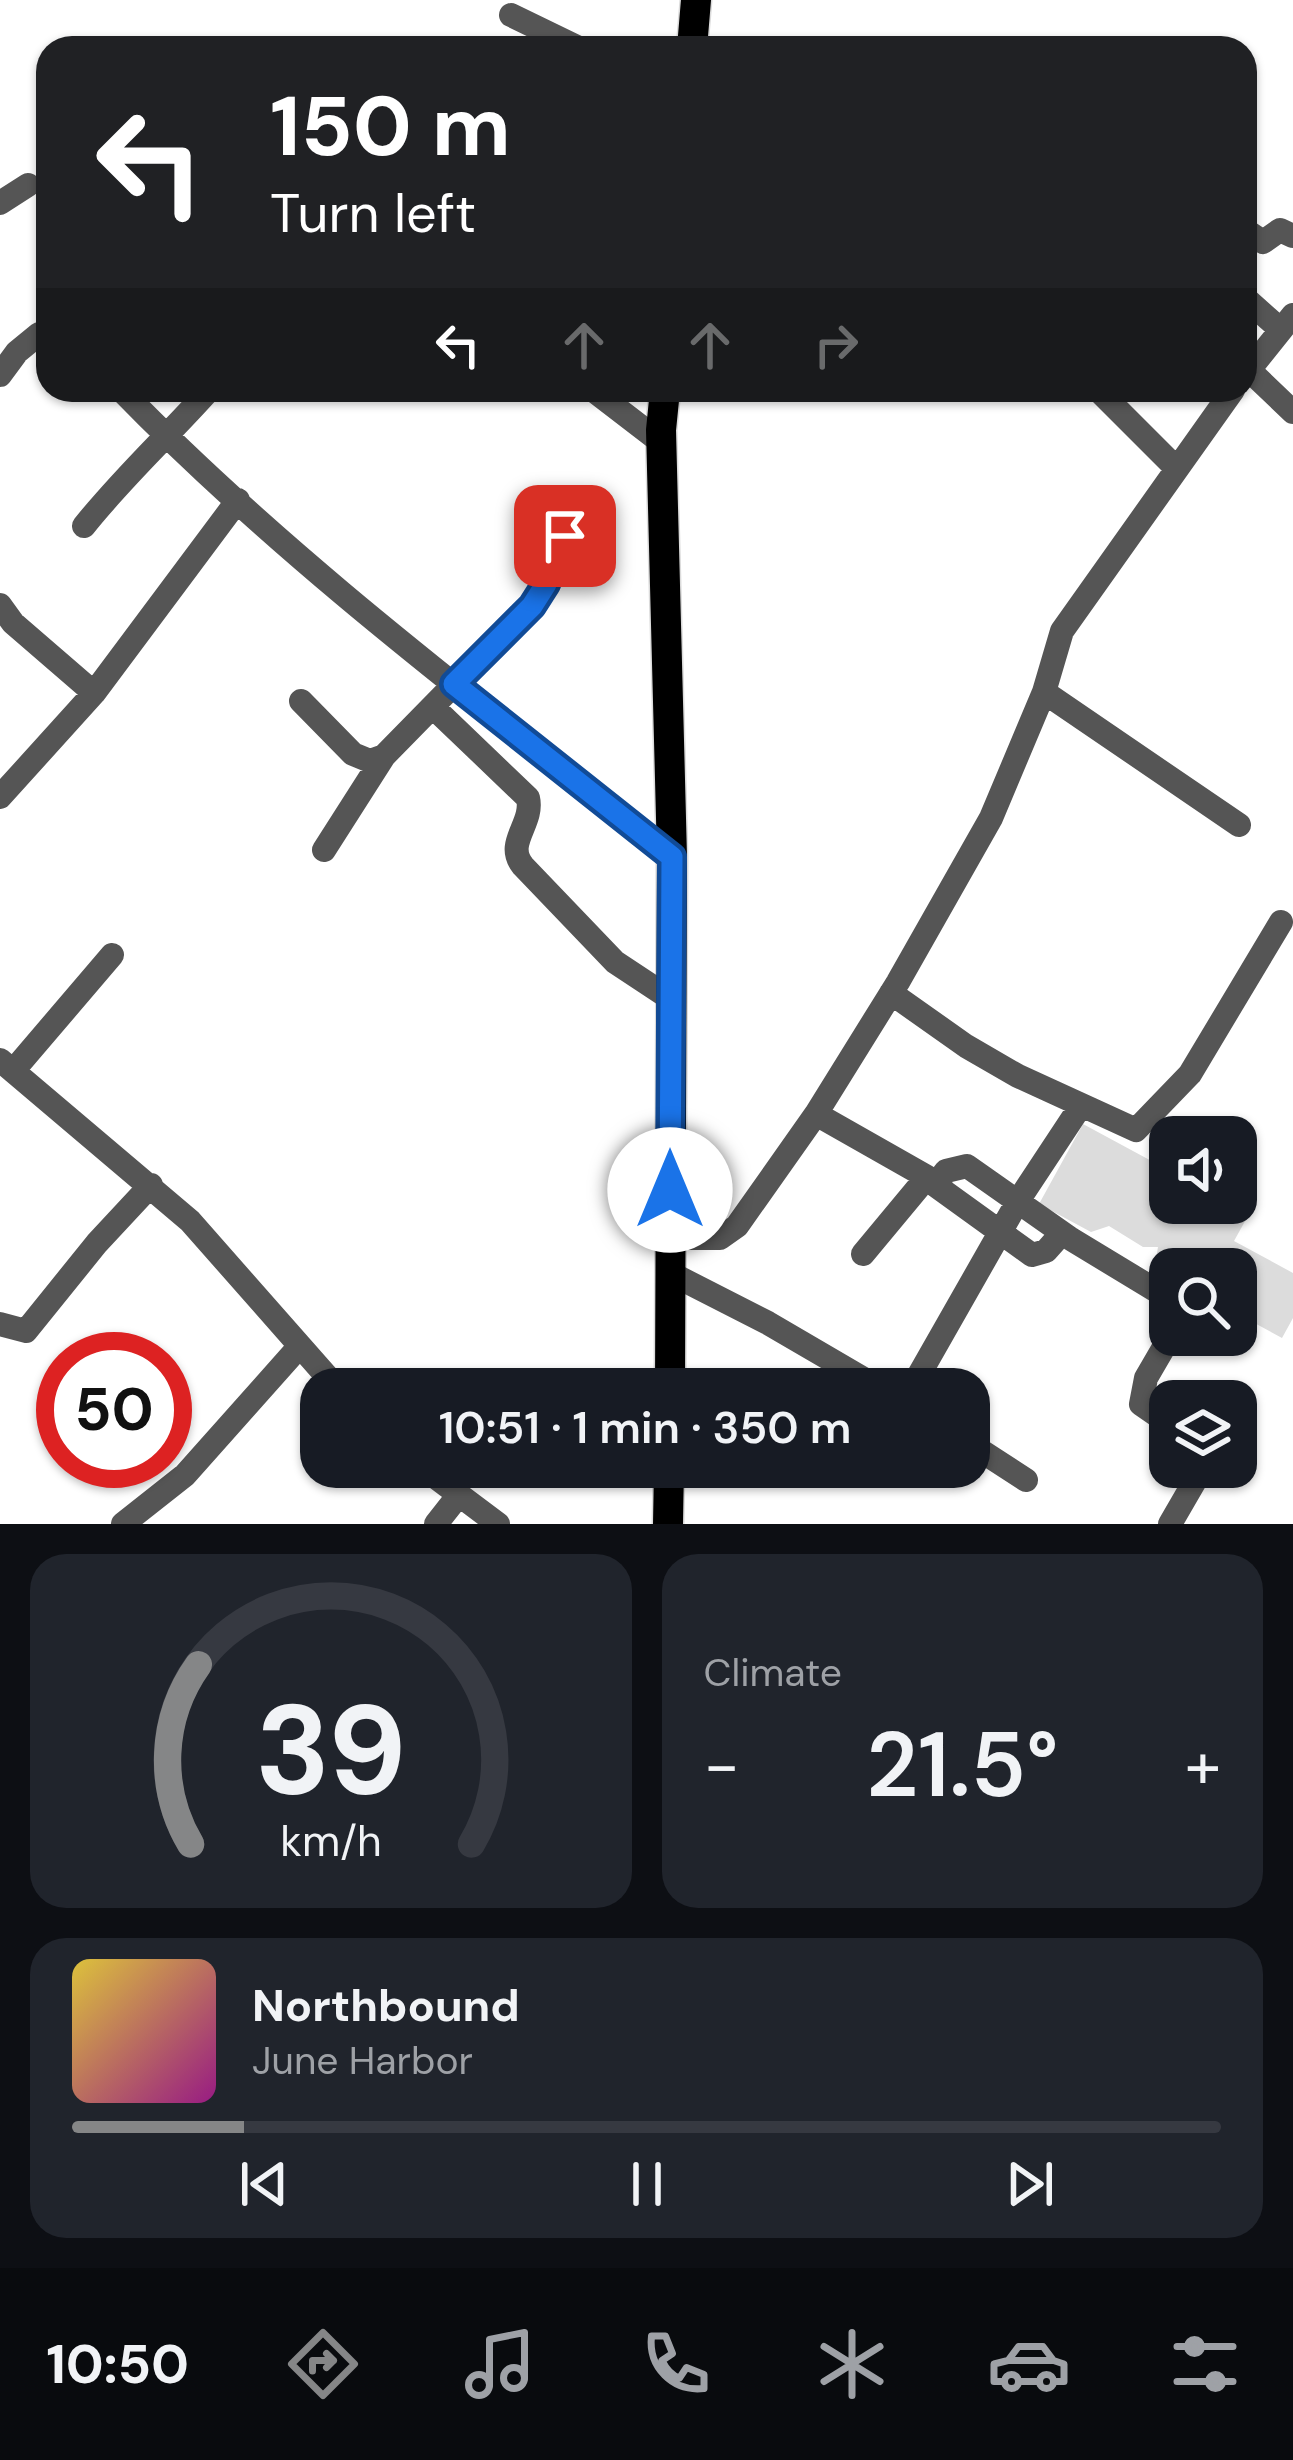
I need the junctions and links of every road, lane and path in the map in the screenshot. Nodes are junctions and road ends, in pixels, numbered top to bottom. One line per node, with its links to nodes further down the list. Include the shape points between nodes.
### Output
1 (696, 0): 4 (main road)
2 (512, 15): 3 (street)
3 (555, 36)
4 (693, 36)
5 (28, 185): 6 (street)
6 (0, 203)
7 (1293, 236): 8 (street, via 1280,230)
8 (1257, 238)
9 (1257, 305): 10 (street)
10 (1287, 322): 12 (street)
11 (36, 337): 13 (street)
12 (1257, 359)
13 (3, 365)
14 (1257, 388): 21 (street)
15 (133, 402): 22 (street)
16 (198, 402): 22 (street)
17 (608, 402): 23 (street)
18 (664, 402): 23 (main road)
19 (1110, 402): 24 (street)
20 (1224, 402): 24 (street)
21 (1293, 412)
22 (167, 437): 25 (street); 26 (street)
23 (662, 443): 38 (main road)
24 (1176, 468): 30 (street, via 1061,631)
25 (238, 500): 29 (street); 31 (street)
26 (84, 526)
27 (565, 536): 29 (street, via 532,606)
28 (0, 605): 31 (street)
29 (454, 684): 33 (street); 38 (street)
30 (1044, 692): 36 (street); 41 (street, via 991,818)
31 (94, 693): 35 (street)
32 (301, 701): 34 (street, via 353,754)
33 (433, 707): 34 (street); 42 (street, via 528,798 516,858 615,962)
34 (383, 756): 37 (street)
35 (0, 797)
36 (1239, 825)
37 (324, 850)
38 (672, 857): 42 (main road)
39 (1281, 922): 44 (street, via 1167,1100 1130,1131)
40 (112, 955): 43 (street)
41 (891, 993): 44 (street, via 966,1046); 45 (street)
42 (671, 999): 51 (main road)
43 (6, 1065): 47 (street)
44 (1080, 1107): 48 (street)
45 (816, 1114): 46 (street); 51 (street, via 736,1226 720,1238)
46 (931, 1181): 48 (street, via 967,1166); 49 (street); 52 (street)
47 (151, 1185): 55 (street, via 35,1323 26,1331); 56 (street)
48 (1018, 1201): 49 (street); 50 (street)
49 (1000, 1232): 50 (street, via 1036,1256); 61 (street)
50 (1062, 1233): 54 (street)
51 (670, 1238): 53 (main road)
52 (862, 1254)
53 (670, 1273): 59 (main road); 60 (street)
54 (1149, 1285)
55 (0, 1324)
56 (298, 1348): 58 (street); 69 (street, via 185,1475)
57 (1160, 1356): 62 (street, via 1141,1391)
58 (318, 1368)
59 (677, 1368)
60 (844, 1368)
61 (923, 1368)
62 (1149, 1413)
63 (990, 1457): 64 (street)
64 (1026, 1480)
65 (448, 1488): 68 (street)
66 (669, 1488): 72 (main road)
67 (1191, 1488): 73 (street)
68 (458, 1496): 70 (street); 71 (street)
69 (123, 1524)
70 (436, 1524)
71 (498, 1524)
72 (668, 1524)
73 (1170, 1524)

